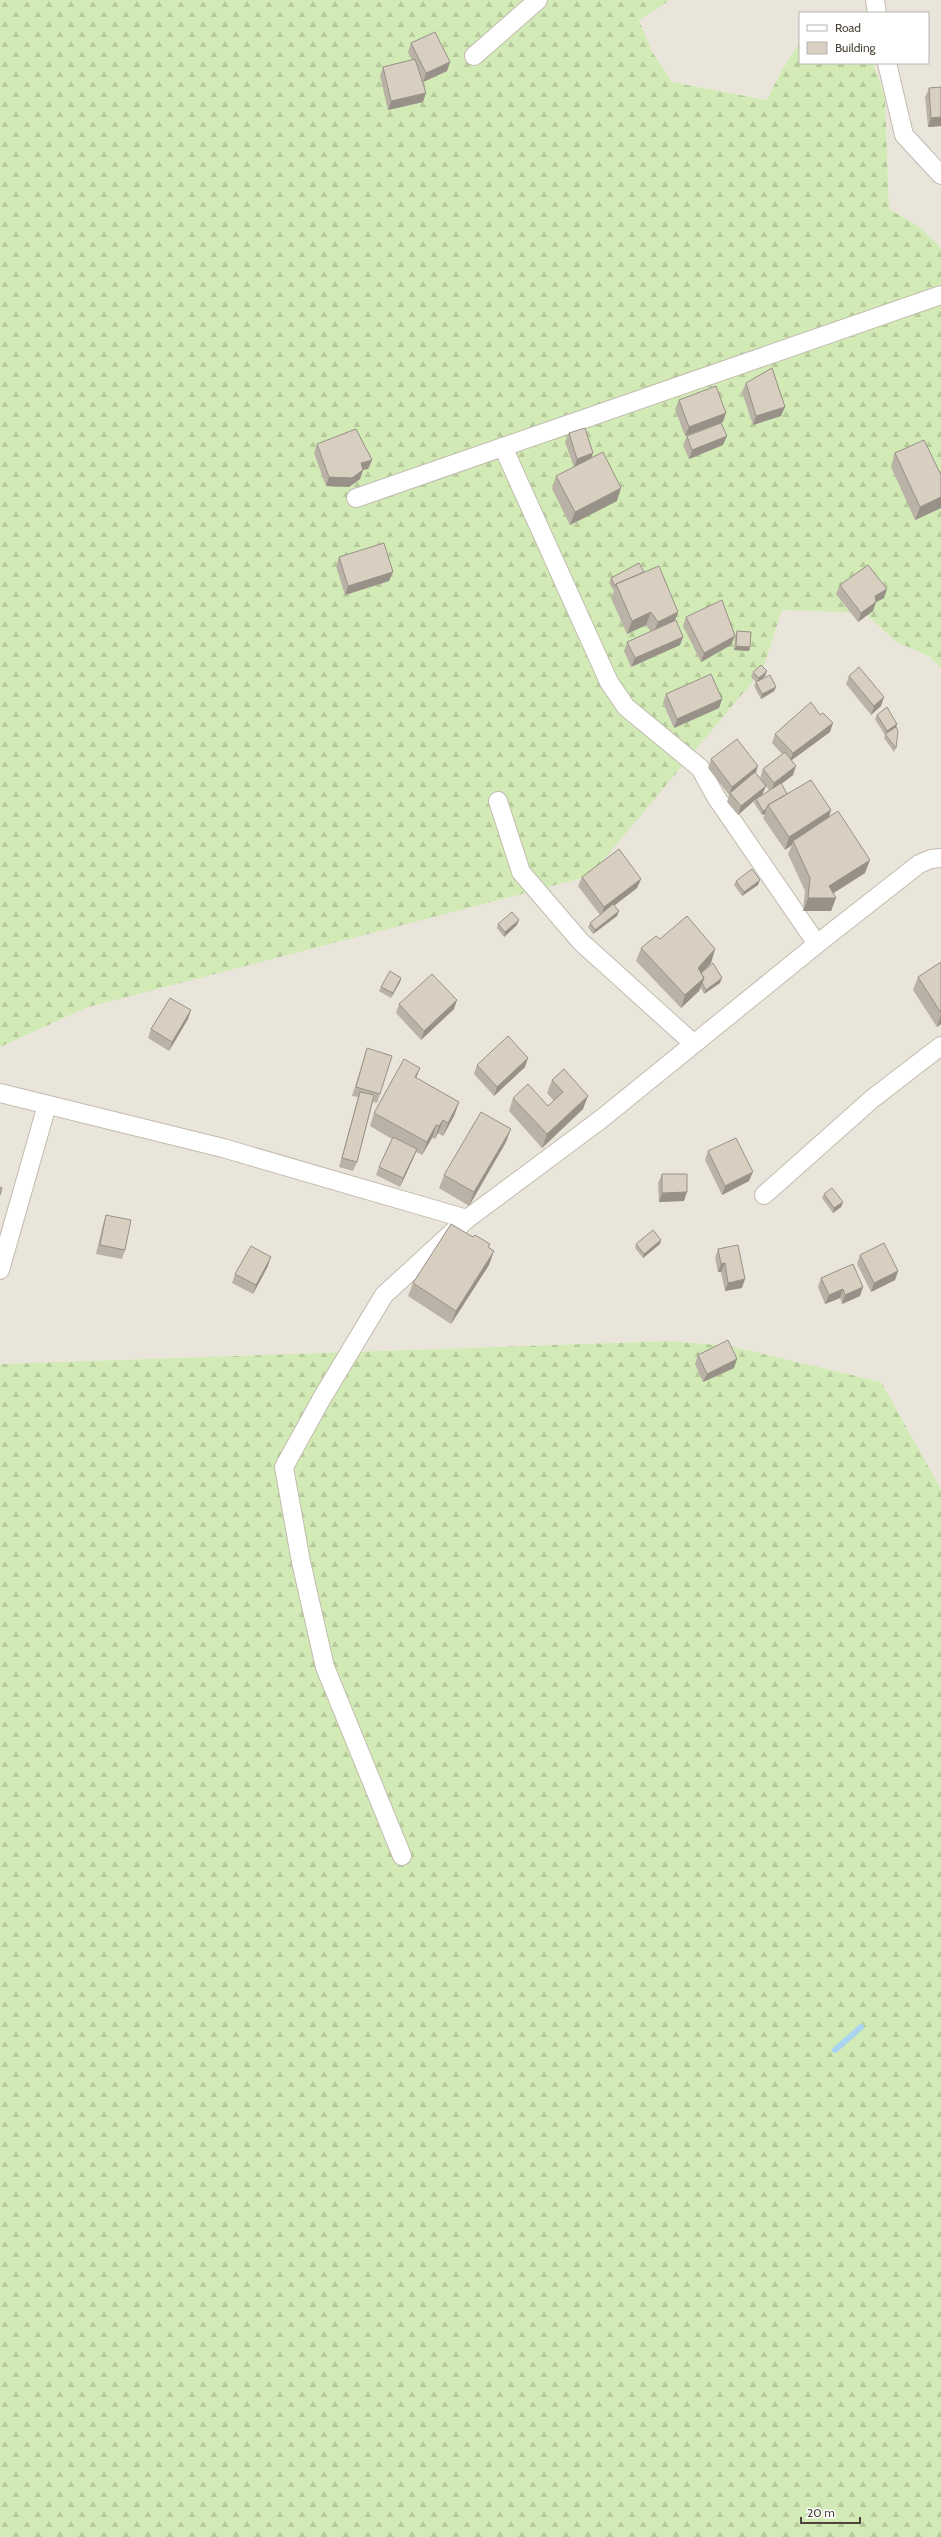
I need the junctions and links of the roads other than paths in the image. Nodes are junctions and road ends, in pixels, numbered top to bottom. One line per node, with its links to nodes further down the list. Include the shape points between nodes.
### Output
1 (538, 0): 4 (street)
2 (875, 0): 3 (street)
3 (877, 12)
4 (474, 56)
5 (887, 64): 6 (street, via 904,135)
6 (941, 175)
7 (941, 294): 8 (street)
8 (503, 447): 9 (street); 12 (street, via 609,682 626,707 700,768 716,798)
9 (356, 498)
10 (498, 801): 13 (street, via 521,872 581,942)
11 (941, 858): 12 (street, via 919,864)
12 (817, 944): 13 (street)
13 (694, 1044): 18 (street, via 600,1120)
14 (941, 1046): 17 (street, via 872,1099)
15 (0, 1093): 16 (street)
16 (47, 1105): 18 (street, via 223,1148); 19 (street)
17 (764, 1195)
18 (467, 1219): 20 (street, via 384,1295 284,1467 301,1562 325,1667)
19 (0, 1270)
20 (402, 1856)

